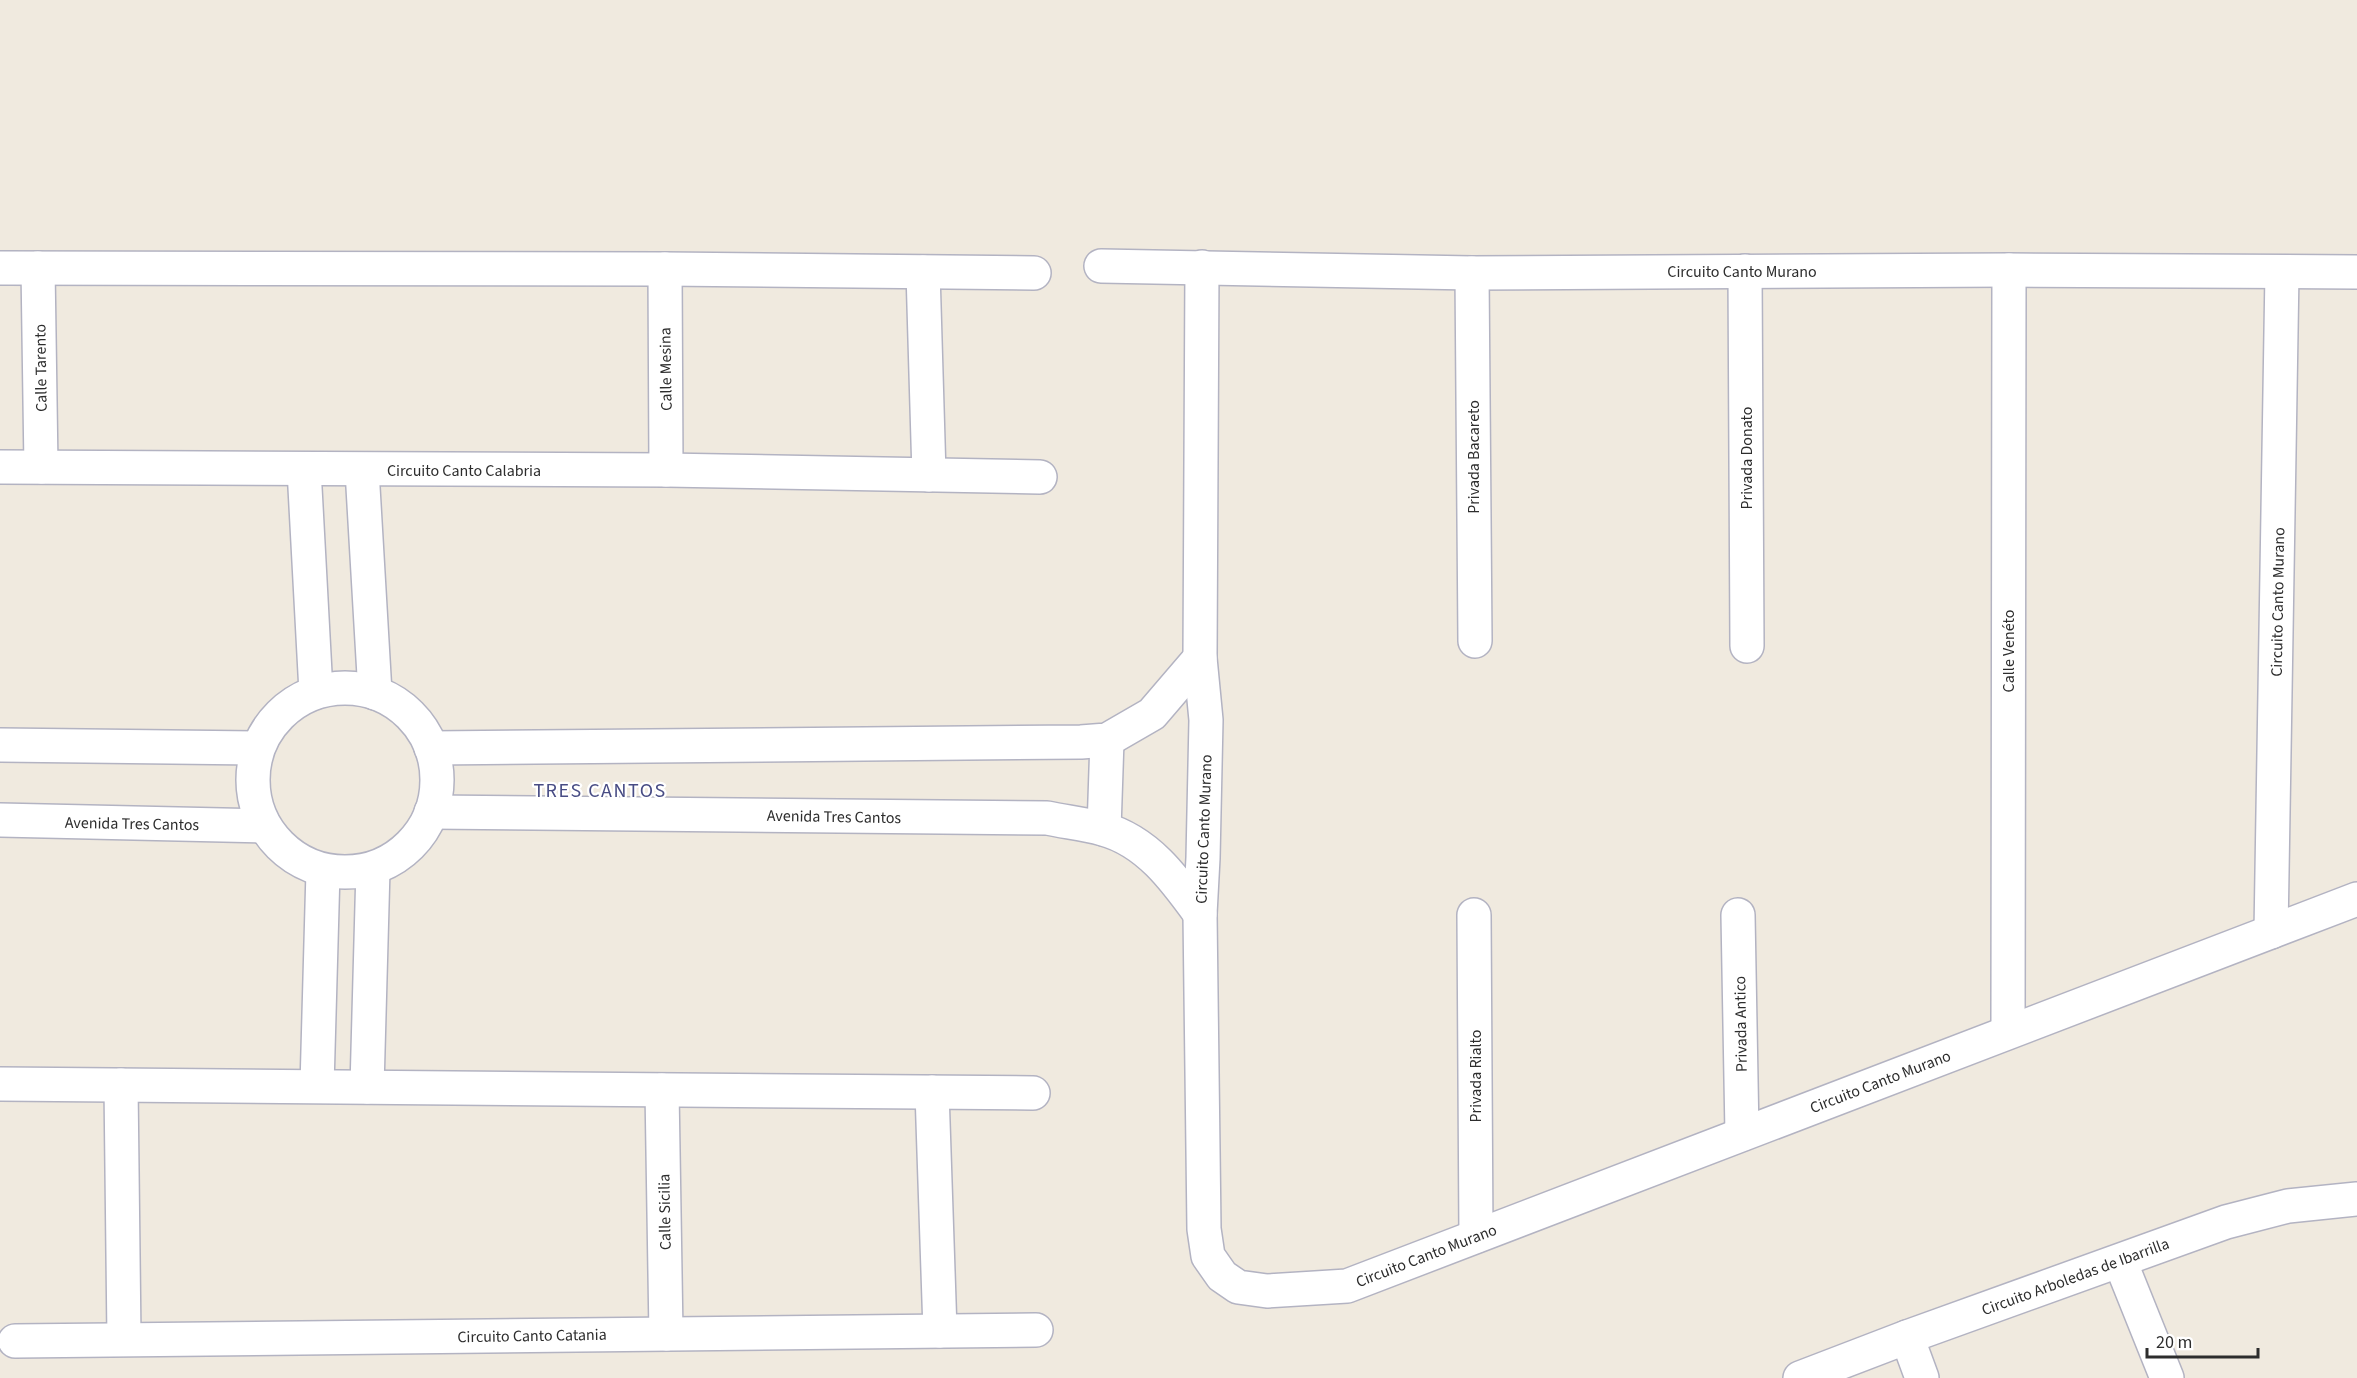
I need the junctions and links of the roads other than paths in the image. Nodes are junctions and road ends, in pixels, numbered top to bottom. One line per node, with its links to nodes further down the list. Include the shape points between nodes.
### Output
1 (1101, 266): 2 (street, Circuito Canto Murano)
2 (1202, 267): 12 (street, Circuito Canto Murano); 22 (street, Circuito Canto Murano)
3 (0, 268): 4 (street)
4 (38, 268): 5 (street); 14 (street, Calle Tarento)
5 (665, 269): 8 (street); 17 (street, Calle Mesina)
6 (2009, 270): 7 (street, Circuito Canto Murano); 9 (street, Circuito Canto Murano); 40 (street, Calle Venéto)
7 (1745, 271): 12 (street, Circuito Canto Murano); 21 (street, Privada Donato)
8 (923, 272): 11 (street); 18 (street)
9 (2282, 272): 10 (street, Circuito Canto Murano); 39 (street, Circuito Canto Murano)
10 (2357, 272)
11 (1034, 273)
12 (1472, 273): 20 (street, Privada Bacareto)
13 (0, 467): 14 (street, Circuito Canto Calabria)
14 (41, 467): 15 (street, Circuito Canto Calabria)
15 (304, 469): 16 (street, Circuito Canto Calabria); 23 (street)
16 (362, 470): 17 (street, Circuito Canto Calabria); 24 (street)
17 (666, 470): 18 (street, Circuito Canto Calabria)
18 (929, 475): 19 (street, Circuito Canto Calabria)
19 (1040, 477)
20 (1474, 641)
21 (1747, 646)
22 (1200, 658): 25 (street, via 1152,714); 36 (street, Circuito Canto Murano, via 1206,720)
23 (316, 693): 24 (street, via 355,688); 27 (street, via 292,705 272,724)
24 (375, 693): 28 (street, via 399,705 418,724)
25 (1107, 740): 28 (street); 32 (street)
26 (0, 745): 27 (street)
27 (258, 748): 31 (street, via 252,783)
28 (431, 748): 29 (street, via 437,769)
29 (431, 812): 32 (street, Avenida Tres Cantos, via 1047,818); 33 (street, via 419,836 400,855)
30 (0, 820): 31 (street, Avenida Tres Cantos)
31 (264, 826): 34 (street, via 279,846)
32 (1104, 829): 36 (street, Avenida Tres Cantos, via 1137,843 1172,875)
33 (373, 869): 34 (street); 44 (street)
34 (323, 871): 43 (street)
35 (2357, 898): 39 (street, Circuito Canto Murano)
36 (1200, 914): 50 (street, Circuito Canto Murano, via 1204,1228 1208,1256 1222,1276 1238,1287 1267,1291 1347,1286)
37 (1474, 915): 50 (street, Privada Rialto)
38 (1738, 915): 48 (street, Privada Antico)
39 (2271, 932): 40 (street, Circuito Canto Murano)
40 (2008, 1032): 48 (street, Circuito Canto Murano)
41 (0, 1084): 42 (street)
42 (121, 1085): 43 (street); 56 (street)
43 (317, 1086): 44 (street)
44 (367, 1087): 45 (street)
45 (662, 1090): 46 (street); 54 (street, Calle Sicilia)
46 (932, 1092): 47 (street); 53 (street)
47 (1033, 1093)
48 (1742, 1134): 50 (street, Circuito Canto Murano)
49 (2357, 1199): 51 (street, Circuito Arboledas de Ibarrilla, via 2288,1206 2226,1221)
50 (1476, 1236)
51 (2120, 1261): 55 (street, Circuito Arboledas de Ibarrilla); 60 (street)
52 (1036, 1330): 53 (street, Circuito Canto Catania)
53 (940, 1331): 54 (street, Circuito Canto Catania)
54 (666, 1334): 56 (street, Circuito Canto Catania)
55 (1907, 1337): 58 (street, Circuito Arboledas de Ibarrilla); 59 (street)
56 (124, 1340): 57 (street, Circuito Canto Catania)
57 (15, 1341)
58 (1800, 1378)
59 (1922, 1378)
60 (2167, 1378)

